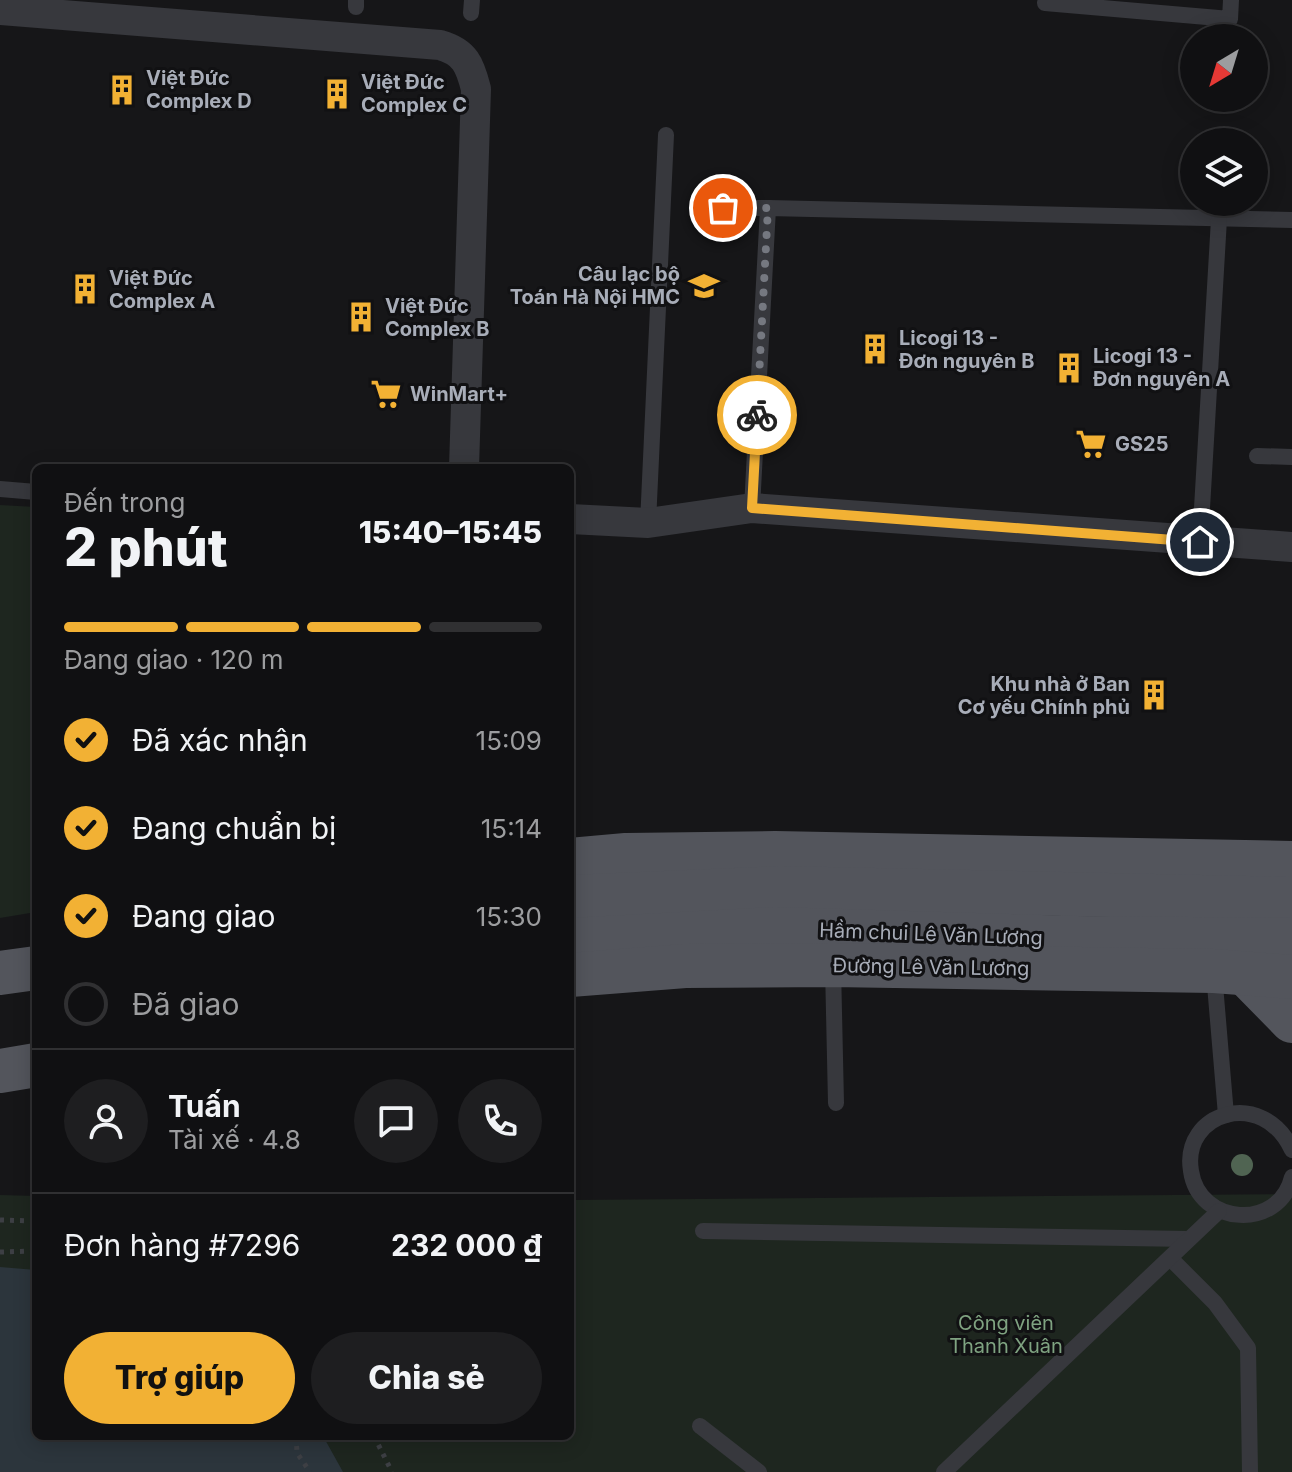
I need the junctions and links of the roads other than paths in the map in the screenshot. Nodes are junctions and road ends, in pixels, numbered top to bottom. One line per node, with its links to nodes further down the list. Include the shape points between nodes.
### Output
1 (1231, 0): 2 (lane, via 1230,19)
2 (1045, 3)
3 (0, 10): 11 (street, via 440,45 465,58 476,89)
4 (666, 135): 16 (lane)
5 (700, 208): 6 (lane)
6 (768, 208): 7 (lane); 14 (lane)
7 (1219, 219): 8 (lane); 17 (lane)
8 (1292, 220)
9 (1257, 456): 10 (lane)
10 (1292, 457)
11 (464, 464)
12 (0, 489): 13 (lane)
13 (32, 492)
14 (752, 508): 16 (street); 17 (street)
15 (574, 519): 16 (street)
16 (648, 523)
17 (1200, 542): 18 (street)
18 (1292, 547)
19 (574, 860): 20 (main road, via 775,853)
20 (1291, 872): 21 (main road, Hầm chui Lê Văn Lương)
21 (574, 897)
22 (574, 940): 23 (main road, Hầm chui Lê Văn Lương, via 775,929)
23 (1292, 940)
24 (833, 965): 27 (main road, Đường Lê Văn Lương); 28 (main road, Đường Lê Văn Lương, via 685,966); 33 (lane)
25 (32, 969): 26 (main road)
26 (0, 973)
27 (1230, 973): 29 (main road, Đường Lê Văn Lương); 30 (main road); 34 (lane)
28 (574, 975)
29 (1292, 977)
30 (1292, 1021)
31 (32, 1066): 32 (main road)
32 (0, 1071)
33 (836, 1103)
34 (1226, 1115): 35 (lane, via 1260,1115 1286,1136); 37 (lane, via 1198,1135 1191,1152 1195,1186)
35 (1292, 1150)
36 (1292, 1177): 37 (lane, via 1269,1209 1236,1216)
37 (1219, 1211): 39 (lane)
38 (703, 1231): 39 (lane)
39 (1189, 1239): 40 (lane)
40 (1170, 1258): 43 (lane); 44 (lane, via 1215,1303 1248,1348)
41 (700, 1426): 42 (lane)
42 (759, 1472)
43 (944, 1472)
44 (1250, 1472)

